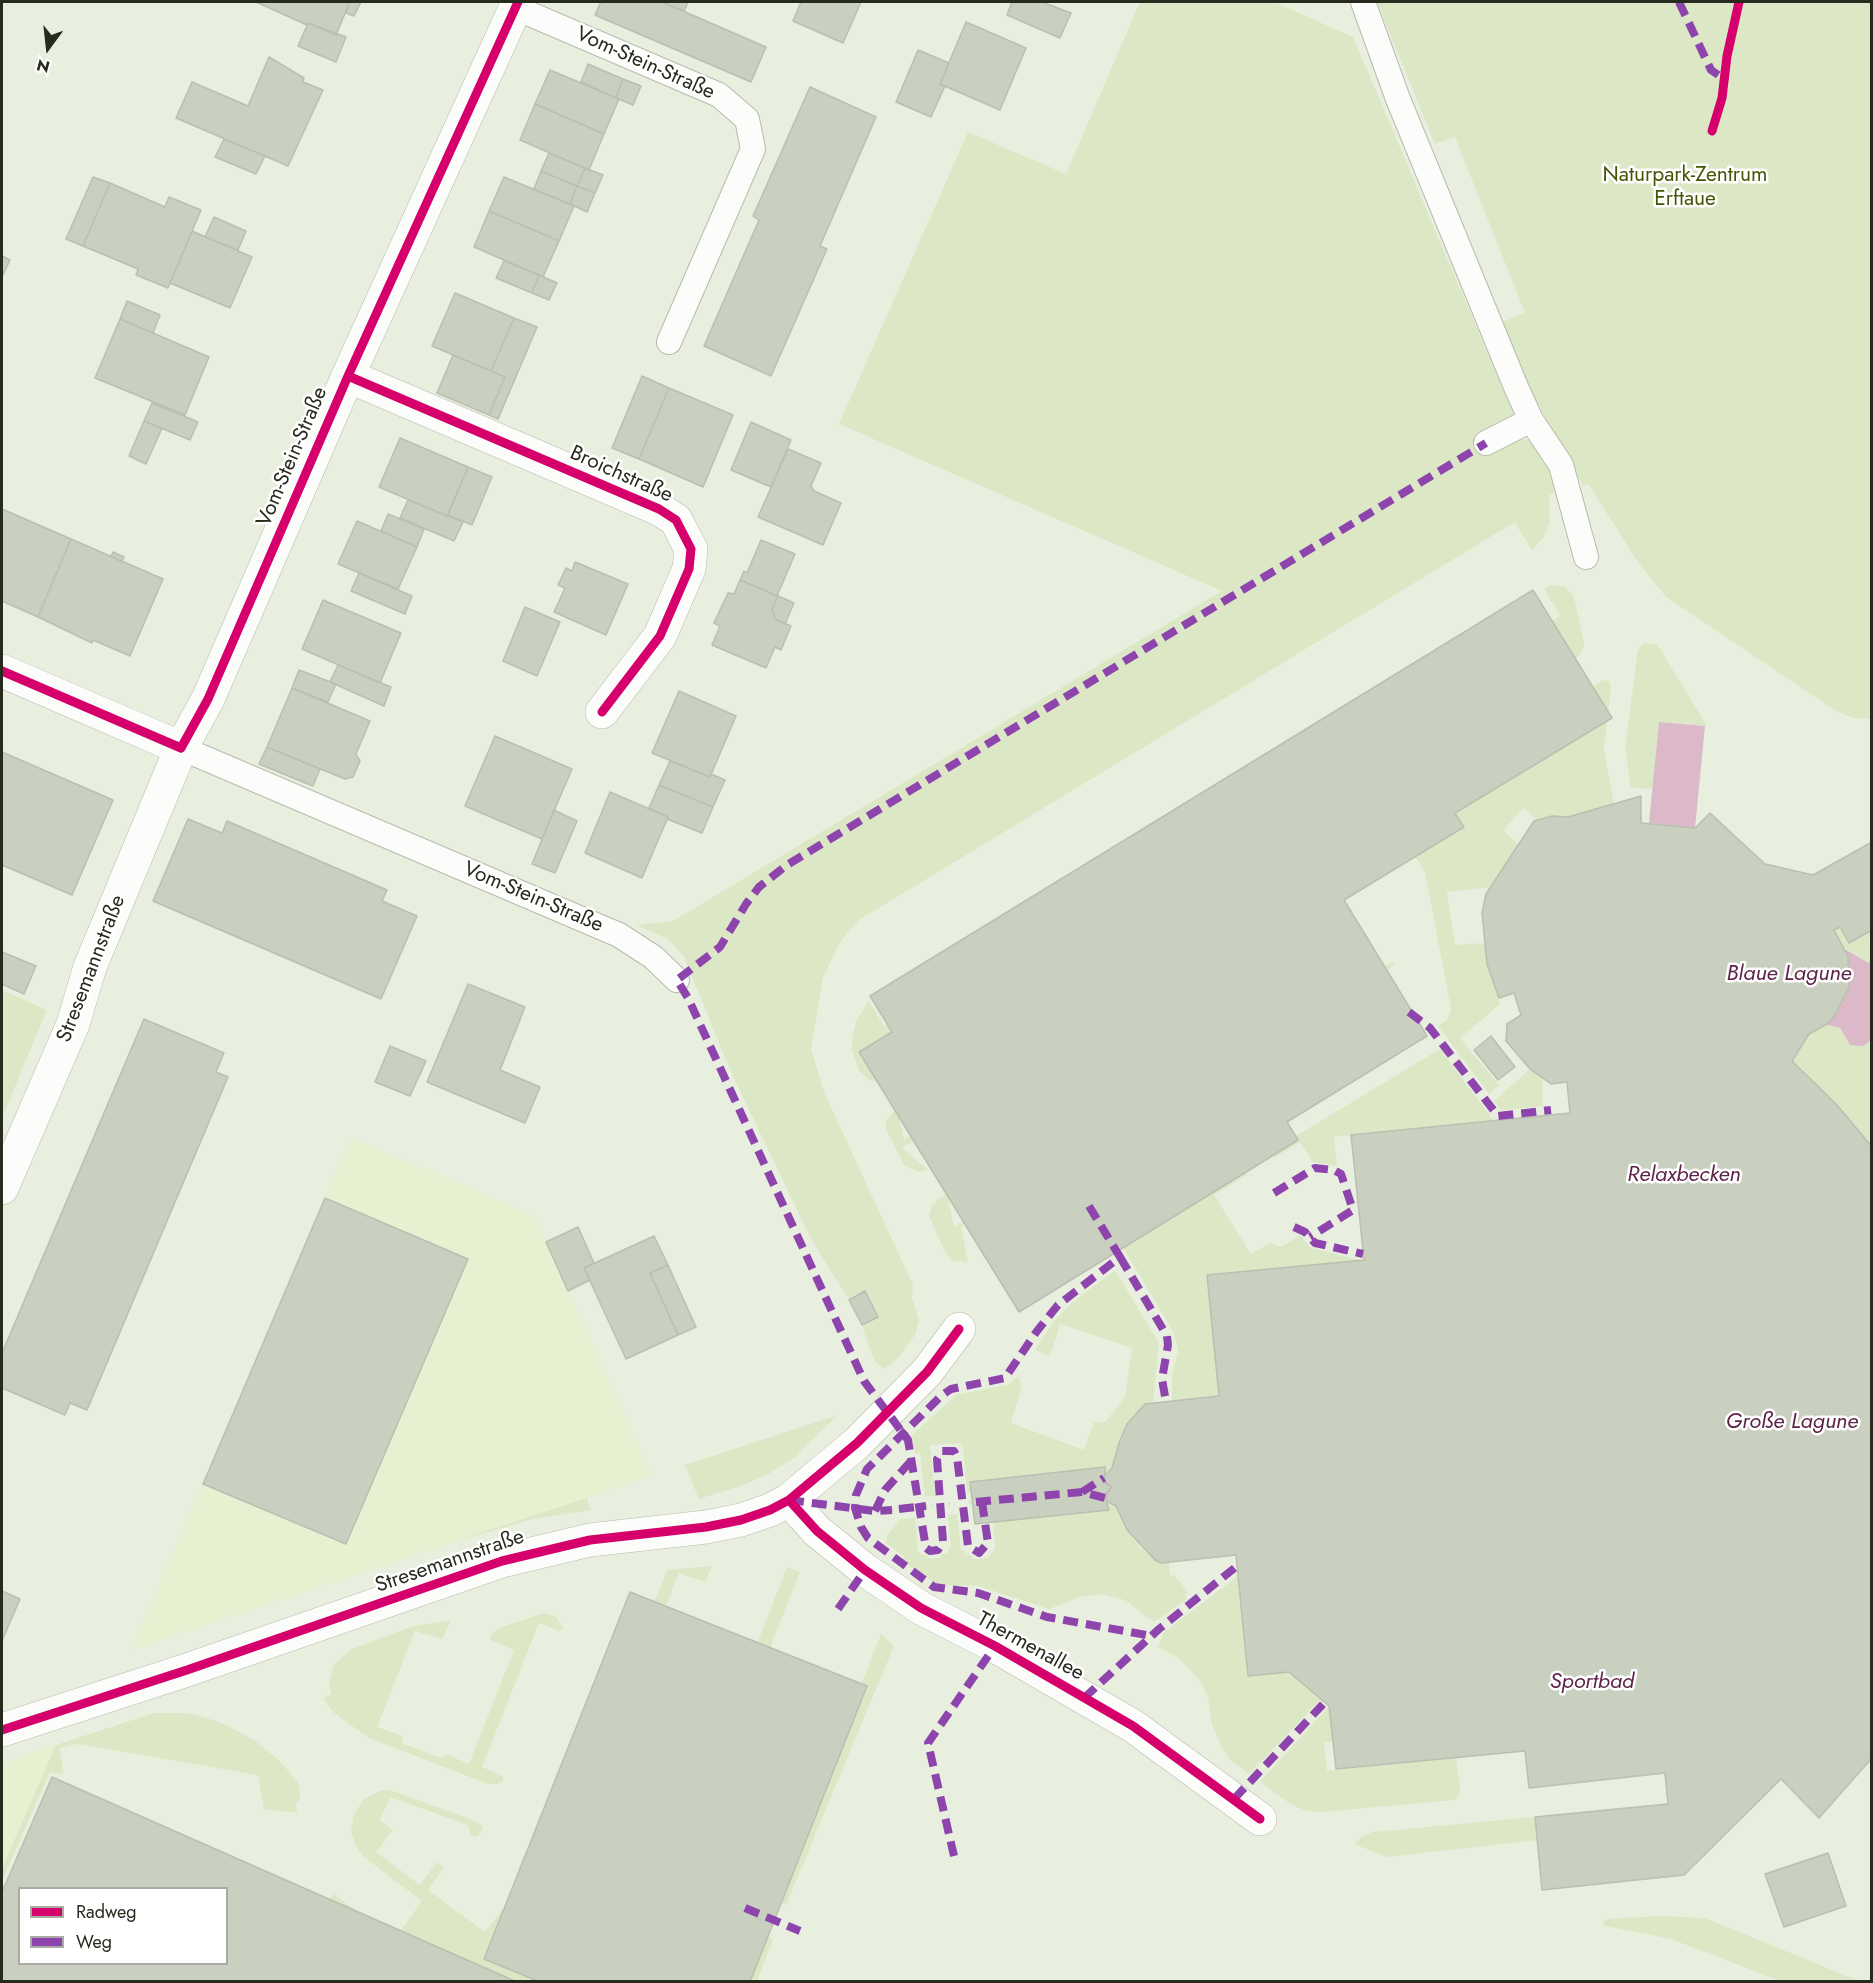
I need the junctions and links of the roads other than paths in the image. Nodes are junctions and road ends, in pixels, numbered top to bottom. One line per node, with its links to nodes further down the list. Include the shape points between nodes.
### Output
1 (1363, 2): 5 (lane, via 1398,99)
2 (517, 5): 3 (lane, Vom-Stein-Straße, via 719,95 747,119 753,149); 4 (street, Vom-Stein-Straße)
3 (669, 342)
4 (348, 376): 9 (street, Broichstraße, via 659,509 676,520 691,549 689,569 660,636); 10 (street, Vom-Stein-Straße, via 208,699)
5 (1531, 420): 6 (lane); 7 (lane, via 1562,465)
6 (1486, 443)
7 (1586, 557)
8 (2, 671): 10 (street, Vom-Stein-Straße)
9 (602, 712)
10 (181, 748): 11 (lane, Vom-Stein-Straße, via 620,935 653,957); 12 (street, Stresemannstraße, via 90,967 73,1024)
11 (677, 980)
12 (2, 1188)
13 (959, 1329): 14 (street, Stresemannstraße, via 933,1365 895,1405)
14 (789, 1500): 15 (street, Stresemannstraße, via 741,1520 591,1540 502,1561); 16 (street, Thermenallee, via 833,1546 884,1583 921,1608 1133,1726)
15 (2, 1730)
16 (1260, 1819)

